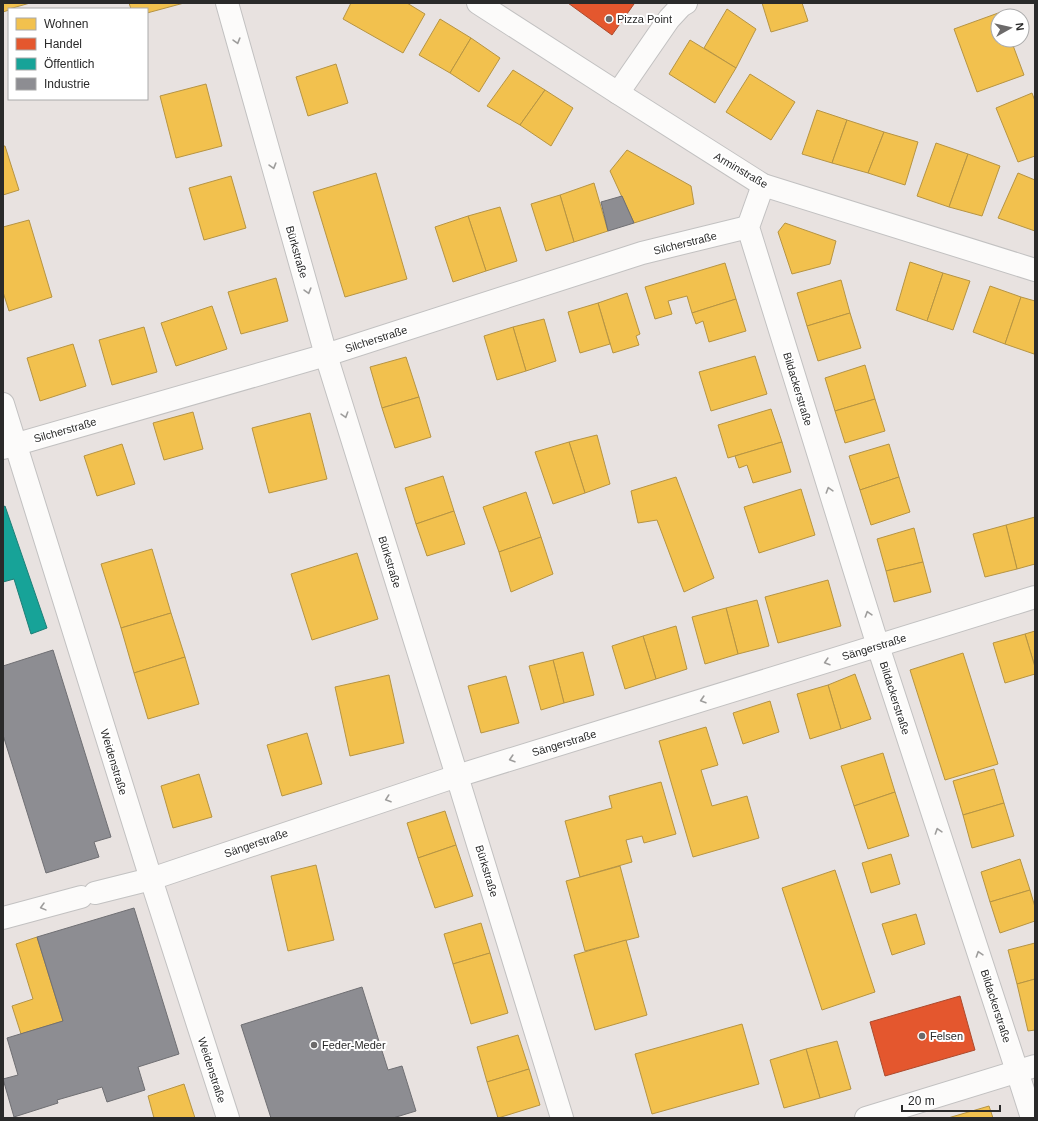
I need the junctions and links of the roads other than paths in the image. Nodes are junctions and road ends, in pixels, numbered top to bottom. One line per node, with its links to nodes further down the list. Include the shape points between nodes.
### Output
1 (227, 3): 8 (street, Bürkstraße, one-way to 8)
2 (478, 3): 4 (street, Arminstraße)
3 (686, 3): 4 (street, via 669,20)
4 (618, 93): 5 (street, Arminstraße)
5 (763, 185): 6 (street); 7 (street, Arminstraße)
6 (748, 227): 8 (street, Silcherstraße, via 642,253); 12 (street, Bildackerstraße, one-way to 6)
7 (1035, 270)
8 (326, 355): 10 (street, Silcherstraße); 13 (street, Bürkstraße, one-way to 13)
9 (3, 404): 10 (street, Weidenstraße)
10 (9, 446): 14 (street, Weidenstraße)
11 (1035, 598): 12 (street, Sängerstraße)
12 (878, 646): 13 (street, Sängerstraße, one-way to 13); 16 (street, Bildackerstraße, one-way to 12)
13 (457, 776): 14 (street, Sängerstraße, one-way to 14); 18 (street, Bürkstraße)
14 (150, 879): 15 (street, Sängerstraße, one-way to 15); 17 (street, Weidenstraße)
15 (3, 918)
16 (1026, 1068): 19 (street); 20 (street, Bildackerstraße)
17 (228, 1118)
18 (562, 1118)
19 (866, 1118)
20 (1032, 1118)

